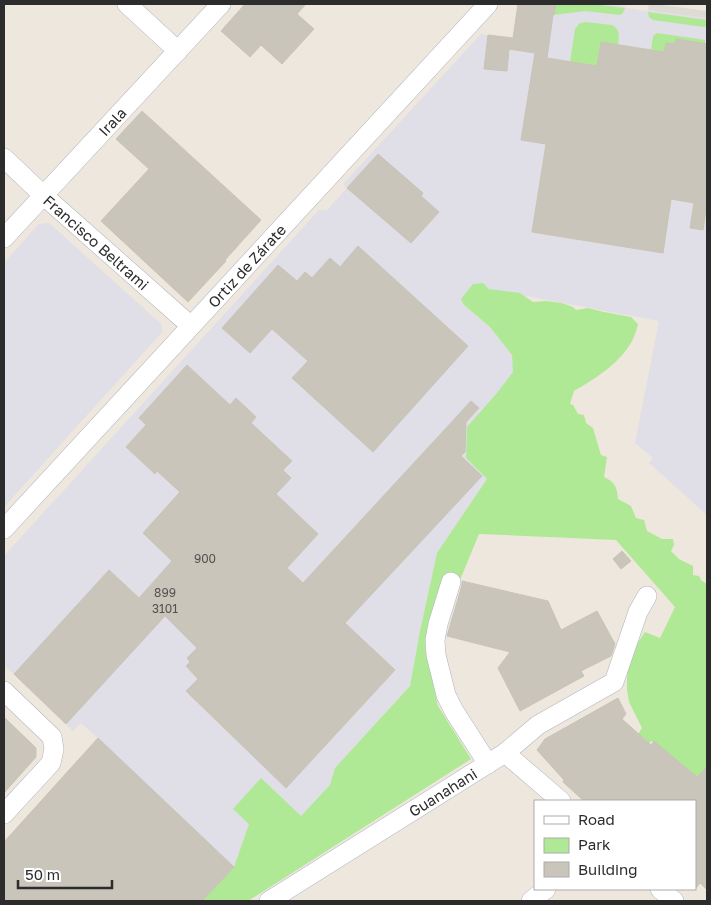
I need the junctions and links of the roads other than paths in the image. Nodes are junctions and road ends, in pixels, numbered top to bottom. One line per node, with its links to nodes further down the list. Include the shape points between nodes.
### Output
1 (127, 4): 4 (street)
2 (221, 4): 4 (street, Irala)
3 (488, 4): 8 (street, Ortiz de Zárate)
4 (178, 51): 6 (street, Irala)
5 (4, 158): 6 (street, Francisco Beltrami)
6 (44, 195): 7 (street, Irala); 8 (street, Francisco Beltrami)
7 (4, 238)
8 (191, 326): 9 (street, Ortiz de Zárate)
9 (4, 529)
10 (451, 582): 14 (street, via 438,624 436,655 454,711)
11 (647, 596): 13 (street, Guanahani, via 638,612 614,682 538,725)
12 (4, 691): 16 (street, via 52,737 54,750 51,763)
13 (505, 753): 14 (street, Guanahani); 15 (street)
14 (488, 764): 19 (street, Guanahani)
15 (560, 800)
16 (4, 814)
17 (545, 890): 21 (street)
18 (661, 890): 22 (street)
19 (295, 895): 20 (street, Guanahani)
20 (269, 901)
21 (531, 901)
22 (674, 901)

